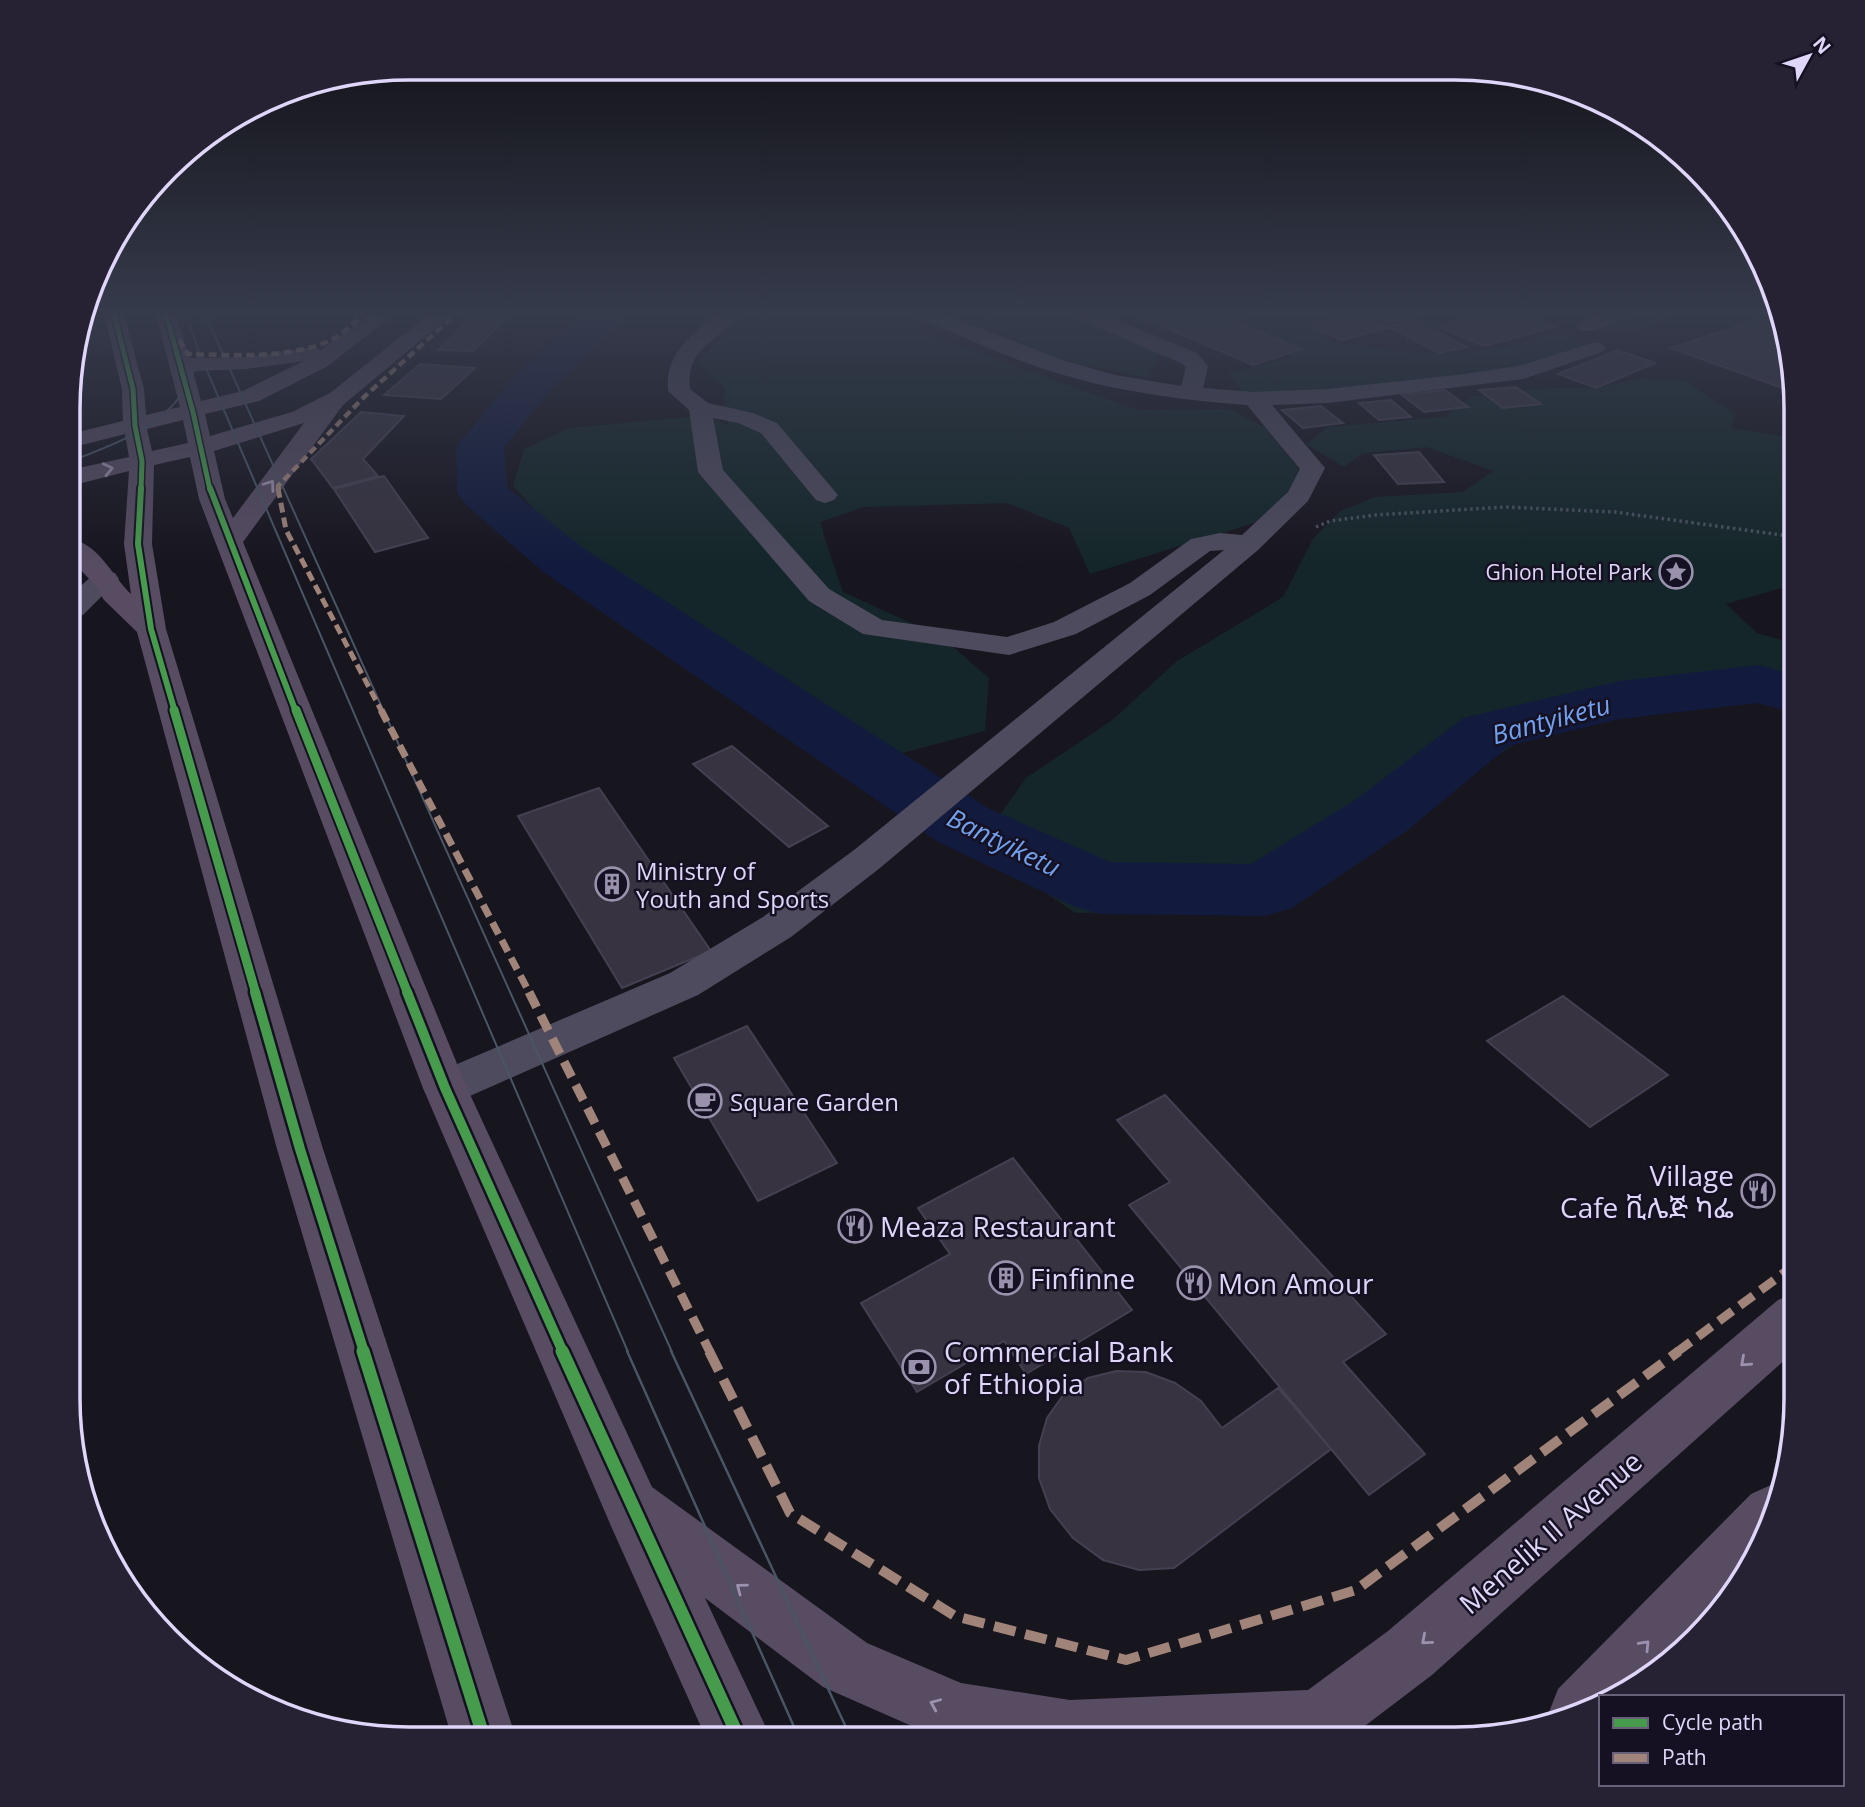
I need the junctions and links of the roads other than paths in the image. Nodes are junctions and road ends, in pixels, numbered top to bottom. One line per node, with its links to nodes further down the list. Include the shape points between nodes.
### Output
1 (123, 398): 13 (main road)
2 (133, 398): 12 (main road)
3 (189, 398): 11 (main road)
4 (243, 398): 11 (main road)
5 (338, 398): 15 (main road, via 283,424); 19 (main road, one-way to 5)
6 (688, 398): 10 (lane)
7 (1245, 398): 9 (lane)
8 (1271, 398): 9 (lane)
9 (1254, 399): 20 (lane, via 1313,468 1299,496)
10 (700, 408): 18 (lane, via 769,428); 20 (lane, via 710,472 820,595 874,628 1009,646 1065,628 1140,589 1201,545 1220,541)
11 (193, 412): 12 (main road); 15 (main road)
12 (135, 426): 14 (main road); 16 (main road)
13 (80, 428)
14 (80, 439)
15 (200, 447): 16 (main road); 19 (main road, via 212,499)
16 (142, 461): 17 (main road, one-way to 16); 24 (main road, via 138,544)
17 (80, 476)
18 (825, 495)
19 (230, 541): 25 (main road)
20 (1248, 544): 25 (lane, via 904,829 777,927 684,984)
21 (80, 554): 22 (main road)
22 (105, 579): 23 (lane); 24 (main road)
23 (80, 602)
24 (150, 629): 30 (main road, via 300,1149)
25 (445, 1088): 27 (main road)
26 (1784, 1327): 33 (main road, Menelik II Avenue, one-way to 33, via 1410,1653)
27 (631, 1506): 31 (main road); 32 (main road, one-way to 27, via 960,1715 845,1665)
28 (1757, 1529): 29 (main road, one-way to 28)
29 (1598, 1694)
30 (481, 1727)
31 (734, 1727)
32 (1038, 1727)
33 (1311, 1727)

